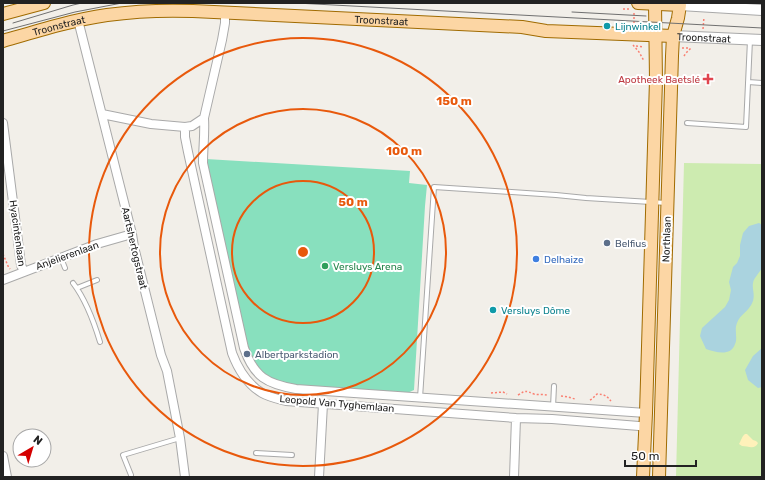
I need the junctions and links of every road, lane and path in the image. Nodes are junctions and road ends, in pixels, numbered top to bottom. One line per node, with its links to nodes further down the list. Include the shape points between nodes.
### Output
1 (44, 3): 9 (main road)
2 (655, 4): 3 (main road); 4 (main road); 11 (main road, Northlaan)
3 (681, 4): 5 (street); 12 (main road, Northlaan)
4 (634, 6): 7 (path)
5 (704, 7): 8 (street); 13 (path)
6 (226, 8): 10 (main road, Troonstraat, via 134,12); 11 (main road, Troonstraat, via 522,27 546,31); 20 (street, Leopold Van Tyghemlaan, via 222,40)
7 (623, 9)
8 (762, 10)
9 (3, 14)
10 (78, 20): 16 (main road, Troonstraat); 19 (street, Aartshertogstraat)
11 (656, 35): 12 (main road, Troonstraat); 24 (main road, Northlaan)
12 (673, 36): 13 (street, Troonstraat); 25 (main road, Northlaan)
13 (703, 37): 14 (street, Troonstraat)
14 (750, 39): 15 (street, Troonstraat); 17 (lane)
15 (762, 40)
16 (3, 41)
17 (748, 82): 18 (lane); 22 (lane, via 746,127)
18 (762, 83)
19 (102, 114): 23 (street, via 151,124); 26 (street, Aartshertogstraat)
20 (204, 118): 23 (street, via 192,126); 38 (street, Leopold Van Tyghemlaan, via 203,163 244,348 251,365 274,384 296,389)
21 (3, 123): 30 (street, Hyacintenlaan)
22 (687, 123)
23 (185, 127): 39 (street, Leopold Van Tyghemlaan, via 188,152 235,362 246,380 262,393 286,401)
24 (652, 203): 25 (lane); 38 (lane, via 434,187); 41 (main road, Northlaan)
25 (667, 203): 54 (main road, Northlaan)
26 (132, 234): 28 (street, Anjelierenlaan); 44 (street, Aartshertogstraat, via 167,371)
27 (3, 254): 31 (path)
28 (61, 257): 29 (lane); 30 (street, Anjelierenlaan)
29 (65, 268)
30 (24, 272): 31 (street, Anjelierenlaan)
31 (15, 275): 32 (street, Anjelierenlaan)
32 (3, 280)
33 (97, 280): 35 (lane)
34 (73, 283): 35 (lane)
35 (77, 288): 36 (lane, via 94,321)
36 (100, 342)
37 (554, 386): 40 (lane)
38 (420, 398): 40 (street, Leopold Van Tyghemlaan)
39 (323, 404): 42 (street, Leopold Van Tyghemlaan); 51 (street)
40 (553, 407): 41 (street, Leopold Van Tyghemlaan)
41 (646, 413): 43 (main road, Northlaan)
42 (516, 418): 43 (street, Leopold Van Tyghemlaan); 52 (street)
43 (645, 428): 53 (main road, Northlaan)
44 (180, 438): 48 (lane, via 123,455); 50 (street, Aartshertogstraat)
45 (256, 453): 46 (lane, via 273,456)
46 (292, 455)
47 (3, 456): 49 (street)
48 (131, 475)
49 (7, 477)
50 (185, 477)
51 (319, 477)
52 (514, 477)
53 (643, 477)
54 (659, 477)

